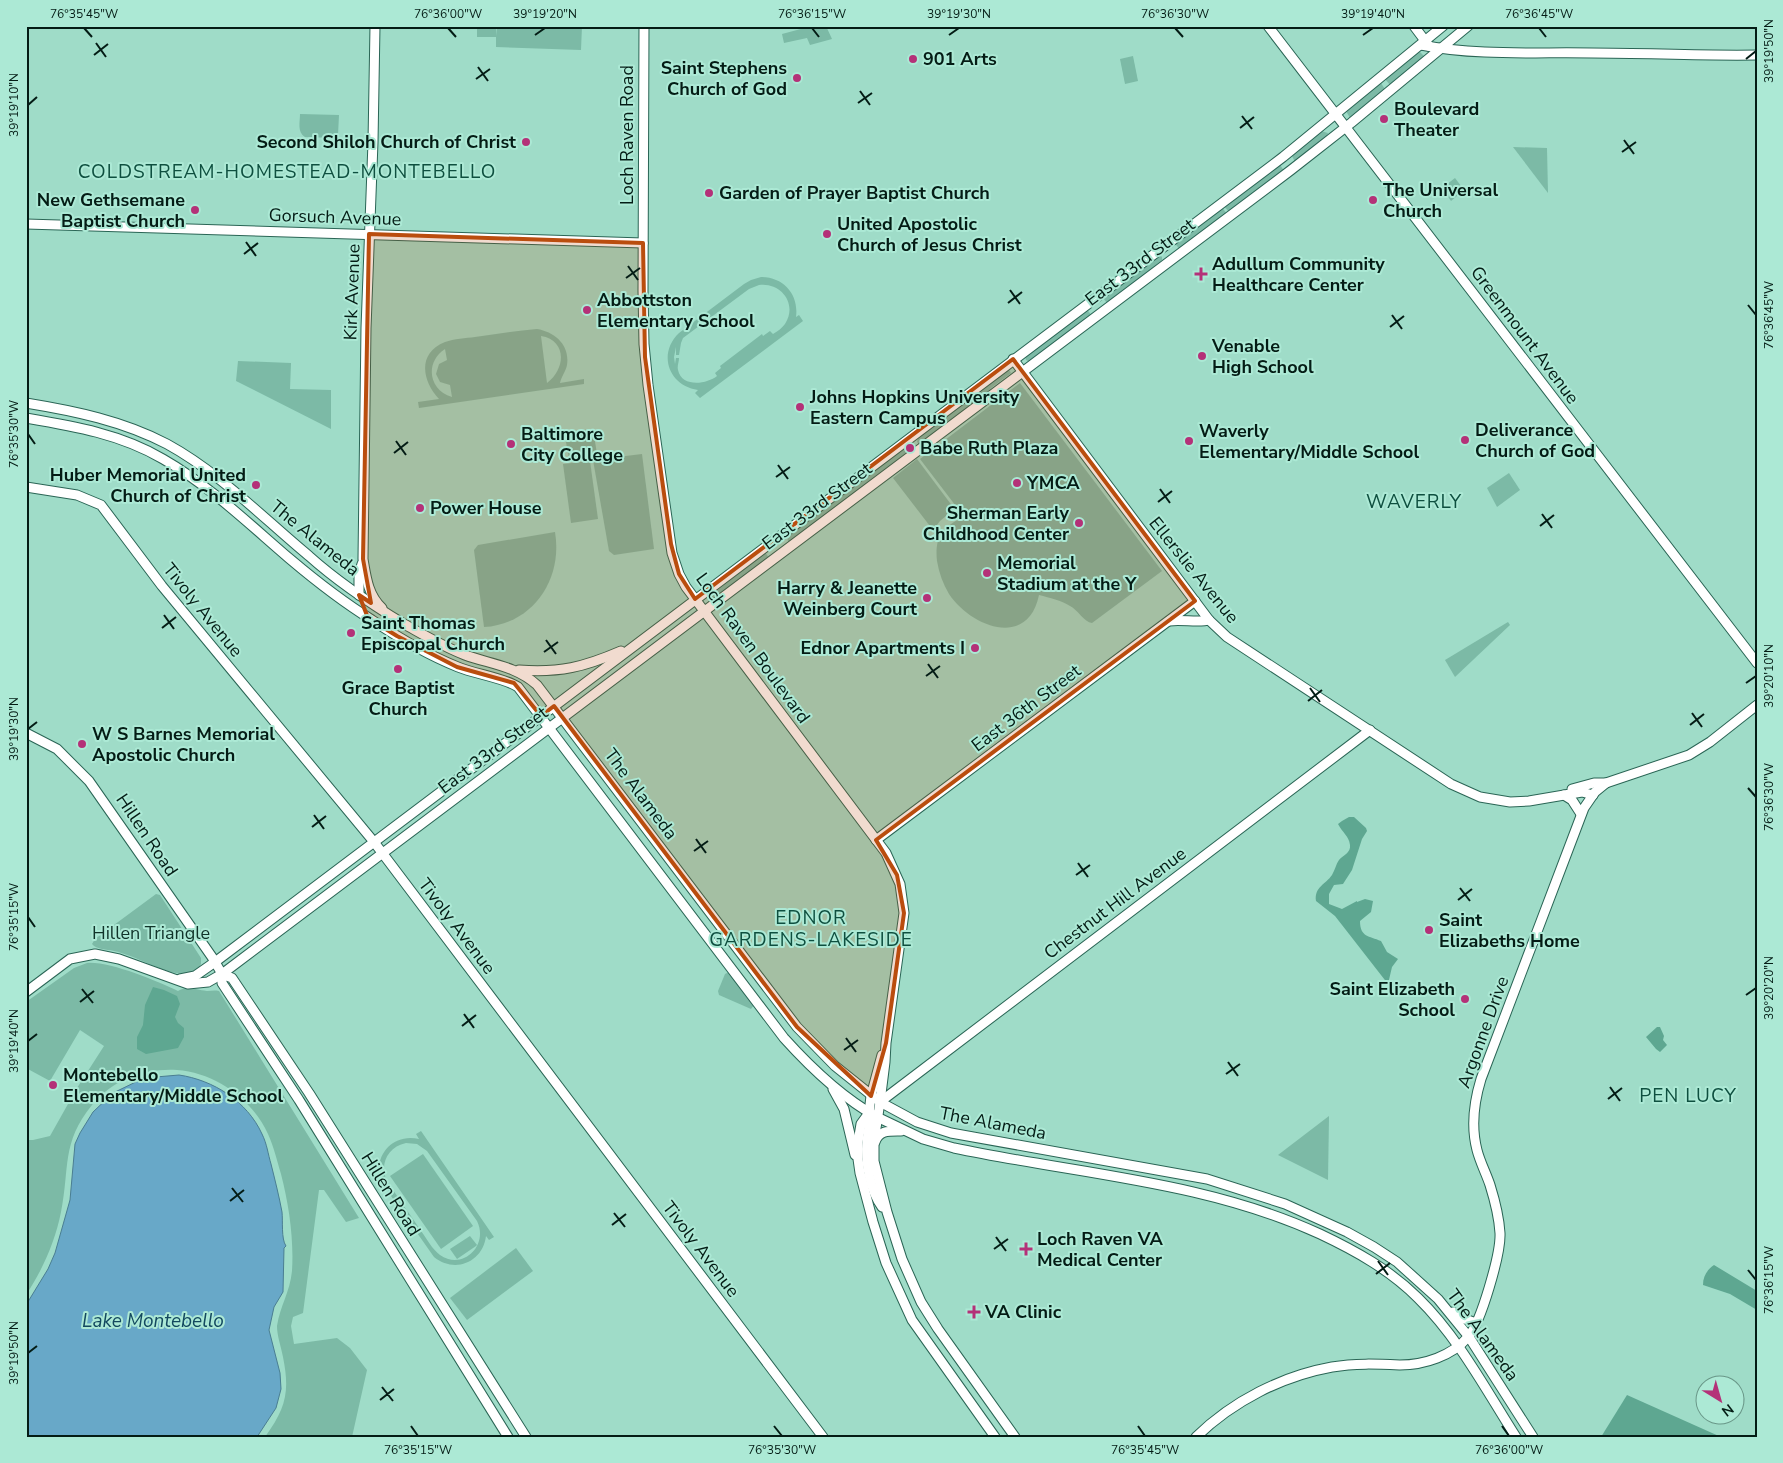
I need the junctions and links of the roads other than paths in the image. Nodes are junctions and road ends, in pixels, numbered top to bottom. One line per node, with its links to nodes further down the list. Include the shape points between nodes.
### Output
1 (375, 26): 13 (main road, Kirk Avenue)
2 (644, 26): 14 (main road, Loch Raven Road)
3 (1268, 26): 10 (main road, Greenmount Avenue)
4 (1414, 26): 7 (main road)
5 (1443, 26): 7 (main road, East 33rd Street)
6 (1468, 26): 8 (main road, East 33rd Street)
7 (1425, 44): 8 (main road); 10 (main road, East 33rd Street)
8 (1440, 49): 9 (main road); 11 (main road, East 33rd Street)
9 (1757, 56)
10 (1336, 115): 11 (main road, Greenmount Avenue); 15 (main road, East 33rd Street)
11 (1346, 128): 16 (main road, East 33rd Street); 32 (main road, Greenmount Avenue)
12 (26, 224): 13 (main road, Gorsuch Avenue)
13 (370, 234): 14 (main road, Gorsuch Avenue); 20 (main road, Kirk Avenue)
14 (643, 243): 24 (main road, Loch Raven Boulevard, via 645,358 671,544 679,574)
15 (1013, 360): 16 (main road, Ellerslie Avenue); 24 (main road, East 33rd Street)
16 (1022, 371): 25 (main road, Ellerslie Avenue); 26 (main road, East 33rd Street)
17 (26, 404): 22 (main road, The Alameda, via 98,417 168,445 211,473)
18 (26, 418): 28 (main road, The Alameda, via 102,433 162,458 211,492 303,570)
19 (26, 487): 46 (main road, Tivoly Avenue, via 78,495 101,505 162,586)
20 (363, 559): 21 (main road, Kirk Avenue); 27 (main road, Kirk Avenue, via 371,594)
21 (359, 574): 22 (main road, Kirk Avenue); 23 (main road, Kirk Avenue)
22 (350, 588): 23 (main road, The Alameda)
23 (359, 595): 27 (main road, The Alameda); 28 (main road, via 360,606)
24 (695, 599): 26 (main road, Loch Raven Boulevard); 31 (main road, East 33rd Street)
25 (1195, 601): 29 (main road, Ellerslie Avenue); 30 (main road, East 36th Street)
26 (704, 612): 37 (main road, East 33rd Street); 45 (main road, Loch Raven Boulevard)
27 (390, 615): 33 (main road, The Alameda, via 462,654)
28 (368, 618): 36 (main road, The Alameda, via 457,667 514,683)
29 (1209, 620): 30 (main road); 39 (main road, Ellerslie Avenue, via 1235,643)
30 (1169, 621): 45 (main road, East 36th Street)
31 (641, 640): 33 (main road, via 600,660 568,670); 35 (main road, East 33rd Street)
32 (1757, 663)
33 (517, 670): 35 (main road, The Alameda, via 537,685)
34 (1757, 705): 41 (main road, via 1684,758)
35 (554, 706): 36 (main road, East 33rd Street); 37 (main road, The Alameda)
36 (541, 716): 38 (main road, The Alameda); 46 (main road, East 33rd Street)
37 (563, 718): 38 (main road, East 33rd Street); 52 (main road, The Alameda, via 786,1013)
38 (550, 728): 47 (main road, East 33rd Street); 53 (main road, The Alameda, via 784,1038)
39 (1370, 730): 42 (main road, Ellerslie Avenue, via 1452,784 1480,797 1519,802); 54 (main road, Chestnut Hill Avenue, via 976,1028)
40 (26, 733): 48 (main road, Hillen Road, via 56,749 89,782)
41 (1608, 783): 42 (main road, via 1594,783); 43 (main road, Argonne Drive)
42 (1564, 794): 43 (main road, Ellerslie Avenue, via 1585,792); 44 (main road)
43 (1593, 795): 44 (main road, Argonne Drive)
44 (1581, 814): 61 (main road, Argonne Drive, via 1477,1094 1475,1142 1494,1200 1500,1235 1493,1276)
45 (876, 840): 54 (main road, Loch Raven Boulevard, via 895,870 904,902 902,936)
46 (374, 842): 47 (main road, Tivoly Avenue); 48 (main road, East 33rd Street)
47 (383, 854): 49 (main road, East 33rd Street); 67 (main road, Tivoly Avenue)
48 (215, 962): 49 (main road, Hillen Road); 50 (main road, East 33rd Street, via 195,976)
49 (222, 974): 50 (main road, East 33rd Street, via 208,982 194,984); 65 (main road, Hillen Road, via 222,983 299,1100); 66 (main road, Hillen Road, via 232,978 299,1078)
50 (172, 979): 51 (main road, East 33rd Street, via 111,956 95,954 70,959)
51 (26, 992)
52 (844, 1075): 54 (main road, The Alameda); 55 (main road, via 864,1098)
53 (827, 1081): 55 (main road, The Alameda); 58 (main road, via 844,1109)
54 (876, 1099): 55 (main road, Loch Raven Boulevard); 60 (main road, The Alameda, via 917,1122 951,1134 1194,1176 1285,1204 1387,1254)
55 (873, 1115): 56 (main road, The Alameda); 57 (main road, Loch Raven Boulevard); 58 (main road, Loch Raven Boulevard, via 861,1124 859,1132); 59 (main road, via 867,1143 868,1165 878,1201)
56 (905, 1132): 57 (main road, via 880,1133); 63 (main road, The Alameda, via 954,1148 1204,1194 1279,1217 1344,1245 1383,1269 1424,1304)
57 (874, 1148): 59 (main road, Loch Raven Boulevard)
58 (860, 1173): 68 (main road, Loch Raven Boulevard, via 880,1247 905,1308)
59 (887, 1212): 69 (main road, Loch Raven Boulevard, via 902,1259 926,1312)
60 (1446, 1307): 61 (main road); 62 (main road, The Alameda)
61 (1476, 1323): 62 (main road, Argonne Drive)
62 (1469, 1337): 63 (main road, Argonne Drive); 64 (main road, The Alameda)
63 (1458, 1346): 64 (main road, via 1469,1351); 70 (main road, Argonne Drive, via 1421,1363 1342,1366 1293,1378 1228,1410); 71 (main road, The Alameda)
64 (1477, 1349): 72 (main road, The Alameda)
65 (508, 1437)
66 (526, 1437)
67 (823, 1437)
68 (995, 1437)
69 (1015, 1437)
70 (1196, 1437)
71 (1516, 1437)
72 (1533, 1437)

